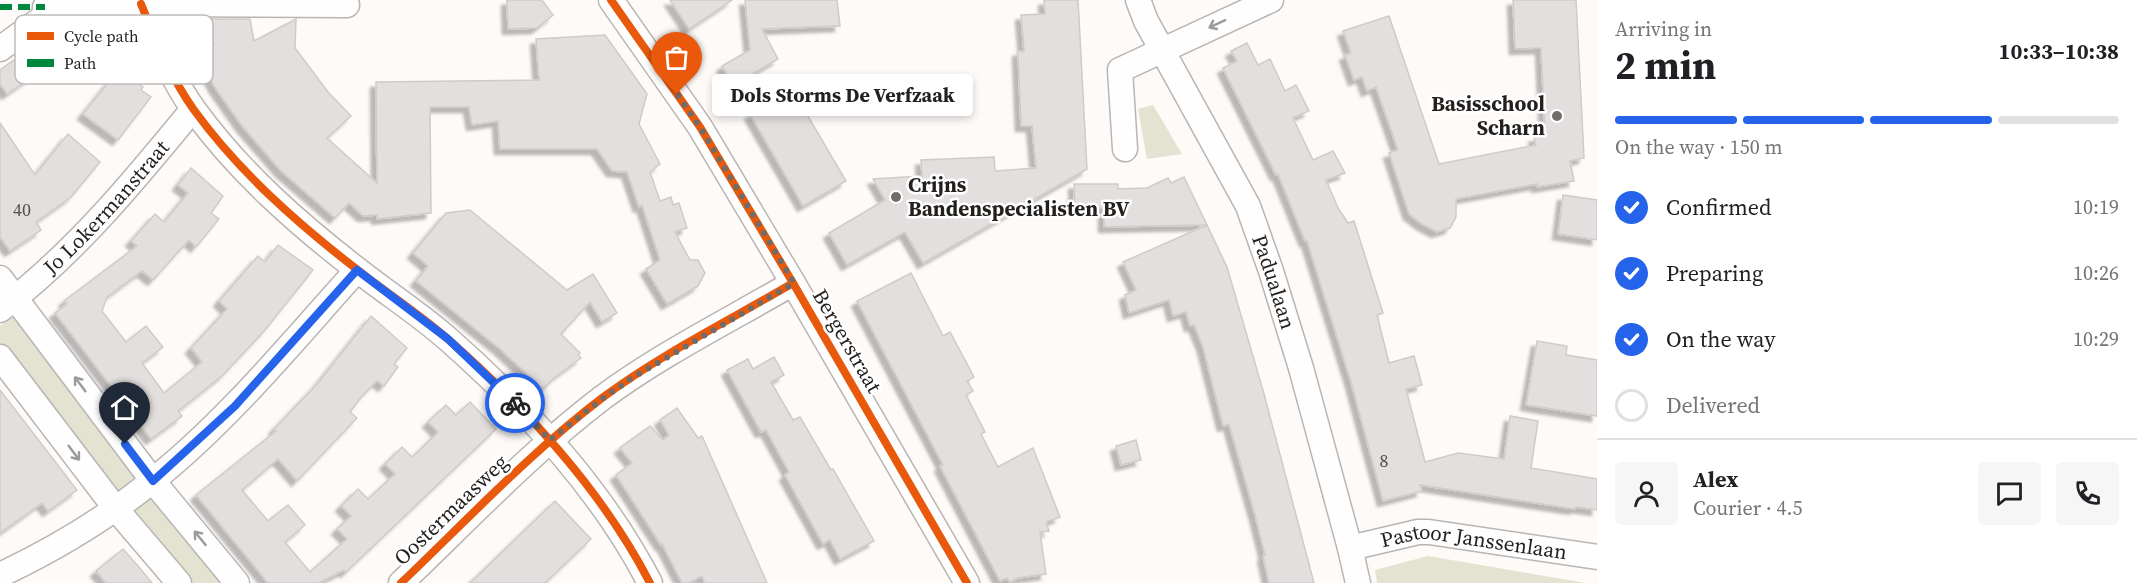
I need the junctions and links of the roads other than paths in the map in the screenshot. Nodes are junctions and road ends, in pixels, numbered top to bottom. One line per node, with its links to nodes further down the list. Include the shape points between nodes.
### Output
1 (611, 0): 16 (street, Bergerstraat, via 700,127)
2 (1138, 0): 10 (street, Padualaan)
3 (1271, 0): 10 (street, one-way to 10)
4 (141, 4): 5 (street); 6 (street, via 45,6); 7 (street)
5 (347, 5)
6 (45, 15)
7 (146, 15)
8 (15, 38): 9 (street)
9 (0, 49)
10 (1163, 49): 13 (street, via 1120,70); 22 (street, Padualaan, via 1248,206 1301,368)
11 (180, 84): 12 (street)
12 (193, 108): 14 (street, via 266,193); 17 (street, Jo Lokermanstraat, via 89,231)
13 (1125, 149)
14 (357, 270): 19 (street, via 448,339); 20 (street, via 235,406)
15 (0, 278): 17 (street)
16 (794, 283): 19 (street, Oostermaasweg, via 632,378); 29 (street, Bergerstraat)
17 (7, 305): 20 (street, one-way to 17)
18 (0, 357): 21 (street, one-way to 21)
19 (550, 440): 27 (street, Oostermaasweg); 28 (street, via 624,537)
20 (153, 481): 21 (street); 26 (street, one-way to 20)
21 (116, 509): 24 (street); 25 (street)
22 (1350, 548): 23 (street, Pastoor Janssenlaan, via 1429,532); 30 (street, Padualaan)
23 (1597, 557)
24 (0, 575)
25 (180, 583)
26 (237, 583)
27 (401, 583)
28 (650, 583)
29 (967, 583)
30 (1358, 583)

